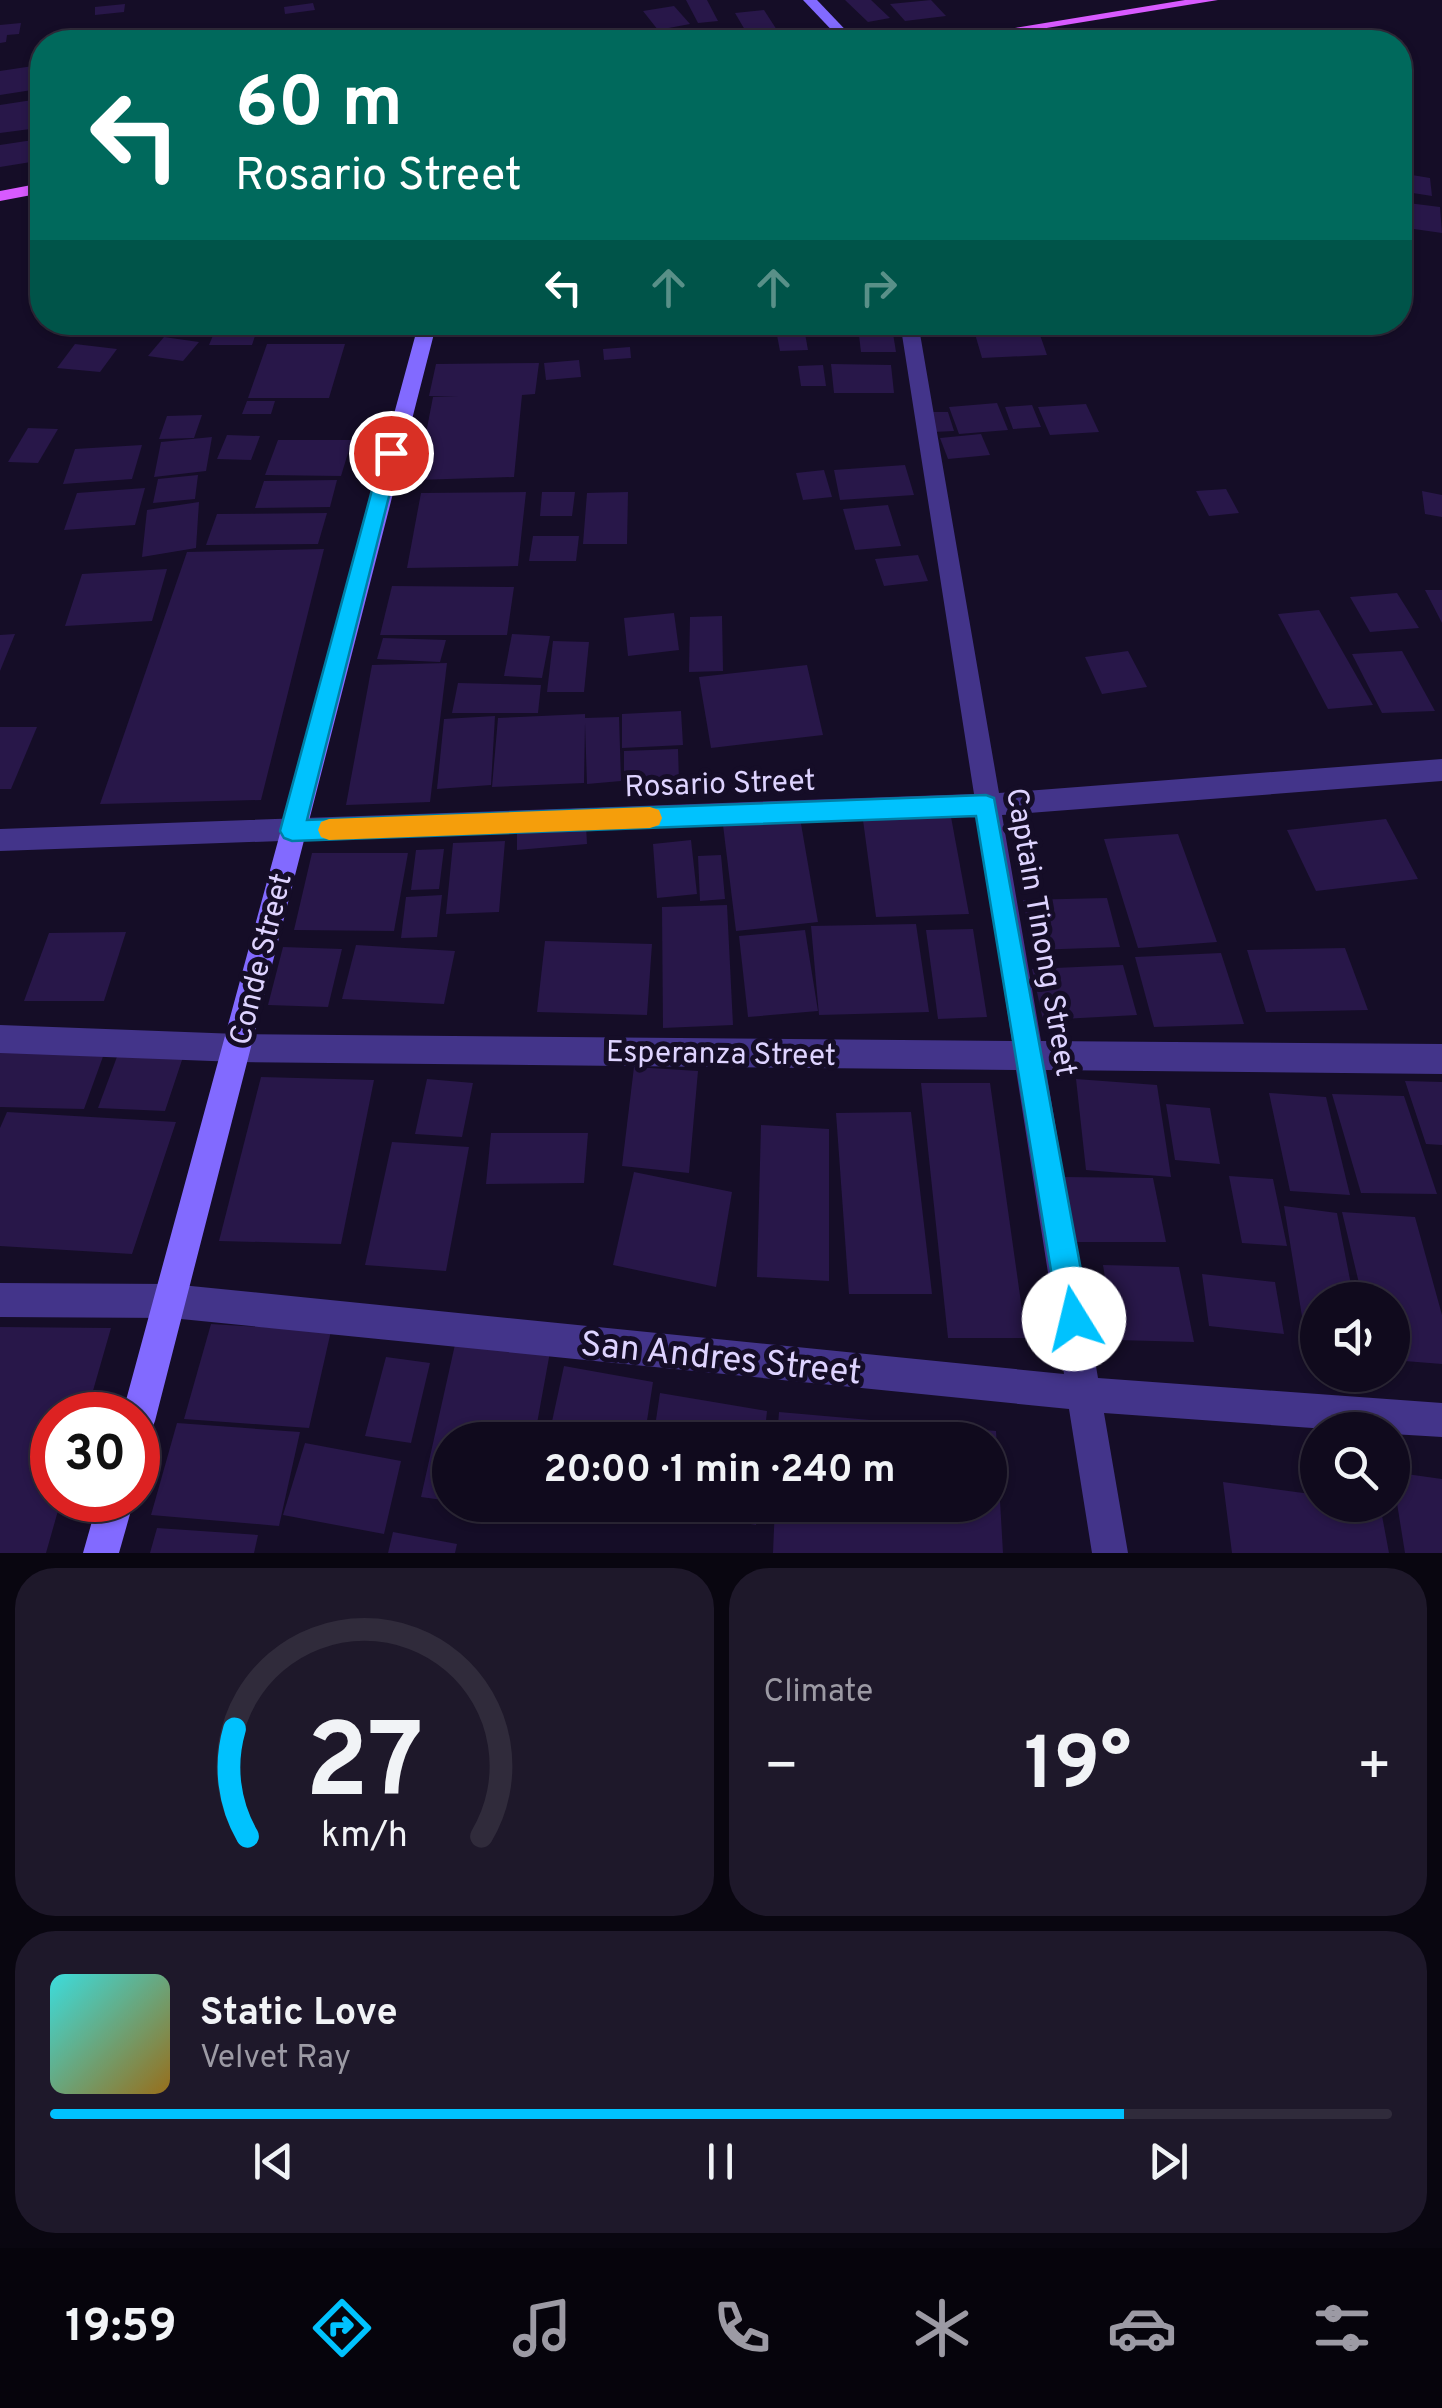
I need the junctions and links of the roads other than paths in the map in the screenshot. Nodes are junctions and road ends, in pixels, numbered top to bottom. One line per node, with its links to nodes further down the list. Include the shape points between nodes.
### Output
1 (810, 0): 3 (street)
2 (1211, 0): 4 (main road)
3 (839, 30)
4 (1015, 30)
5 (30, 190): 6 (main road)
6 (0, 196)
7 (425, 335): 11 (street, Conde Street)
8 (911, 335): 10 (street, Captain Tinong Street)
9 (1442, 770): 10 (street, Rosario Street)
10 (986, 805): 11 (street, Rosario Street); 15 (street, Captain Tinong Street)
11 (292, 831): 12 (street, Rosario Street); 14 (street, Conde Street)
12 (0, 840)
13 (0, 1039): 14 (street, Esperanza Street)
14 (238, 1048): 15 (street, Esperanza Street); 18 (street, Conde Street)
15 (1032, 1057): 16 (street, Esperanza Street); 20 (street, Captain Tinong Street)
16 (1442, 1059)
17 (0, 1300): 18 (street, San Andres Street)
18 (171, 1300): 19 (street, Conde Street); 20 (street, San Andres Street)
19 (146, 1392)
20 (1087, 1394): 21 (street, San Andres Street); 24 (street, Captain Tinong Street)
21 (1442, 1420)
22 (110, 1522): 23 (street)
23 (101, 1553)
24 (1110, 1553)

